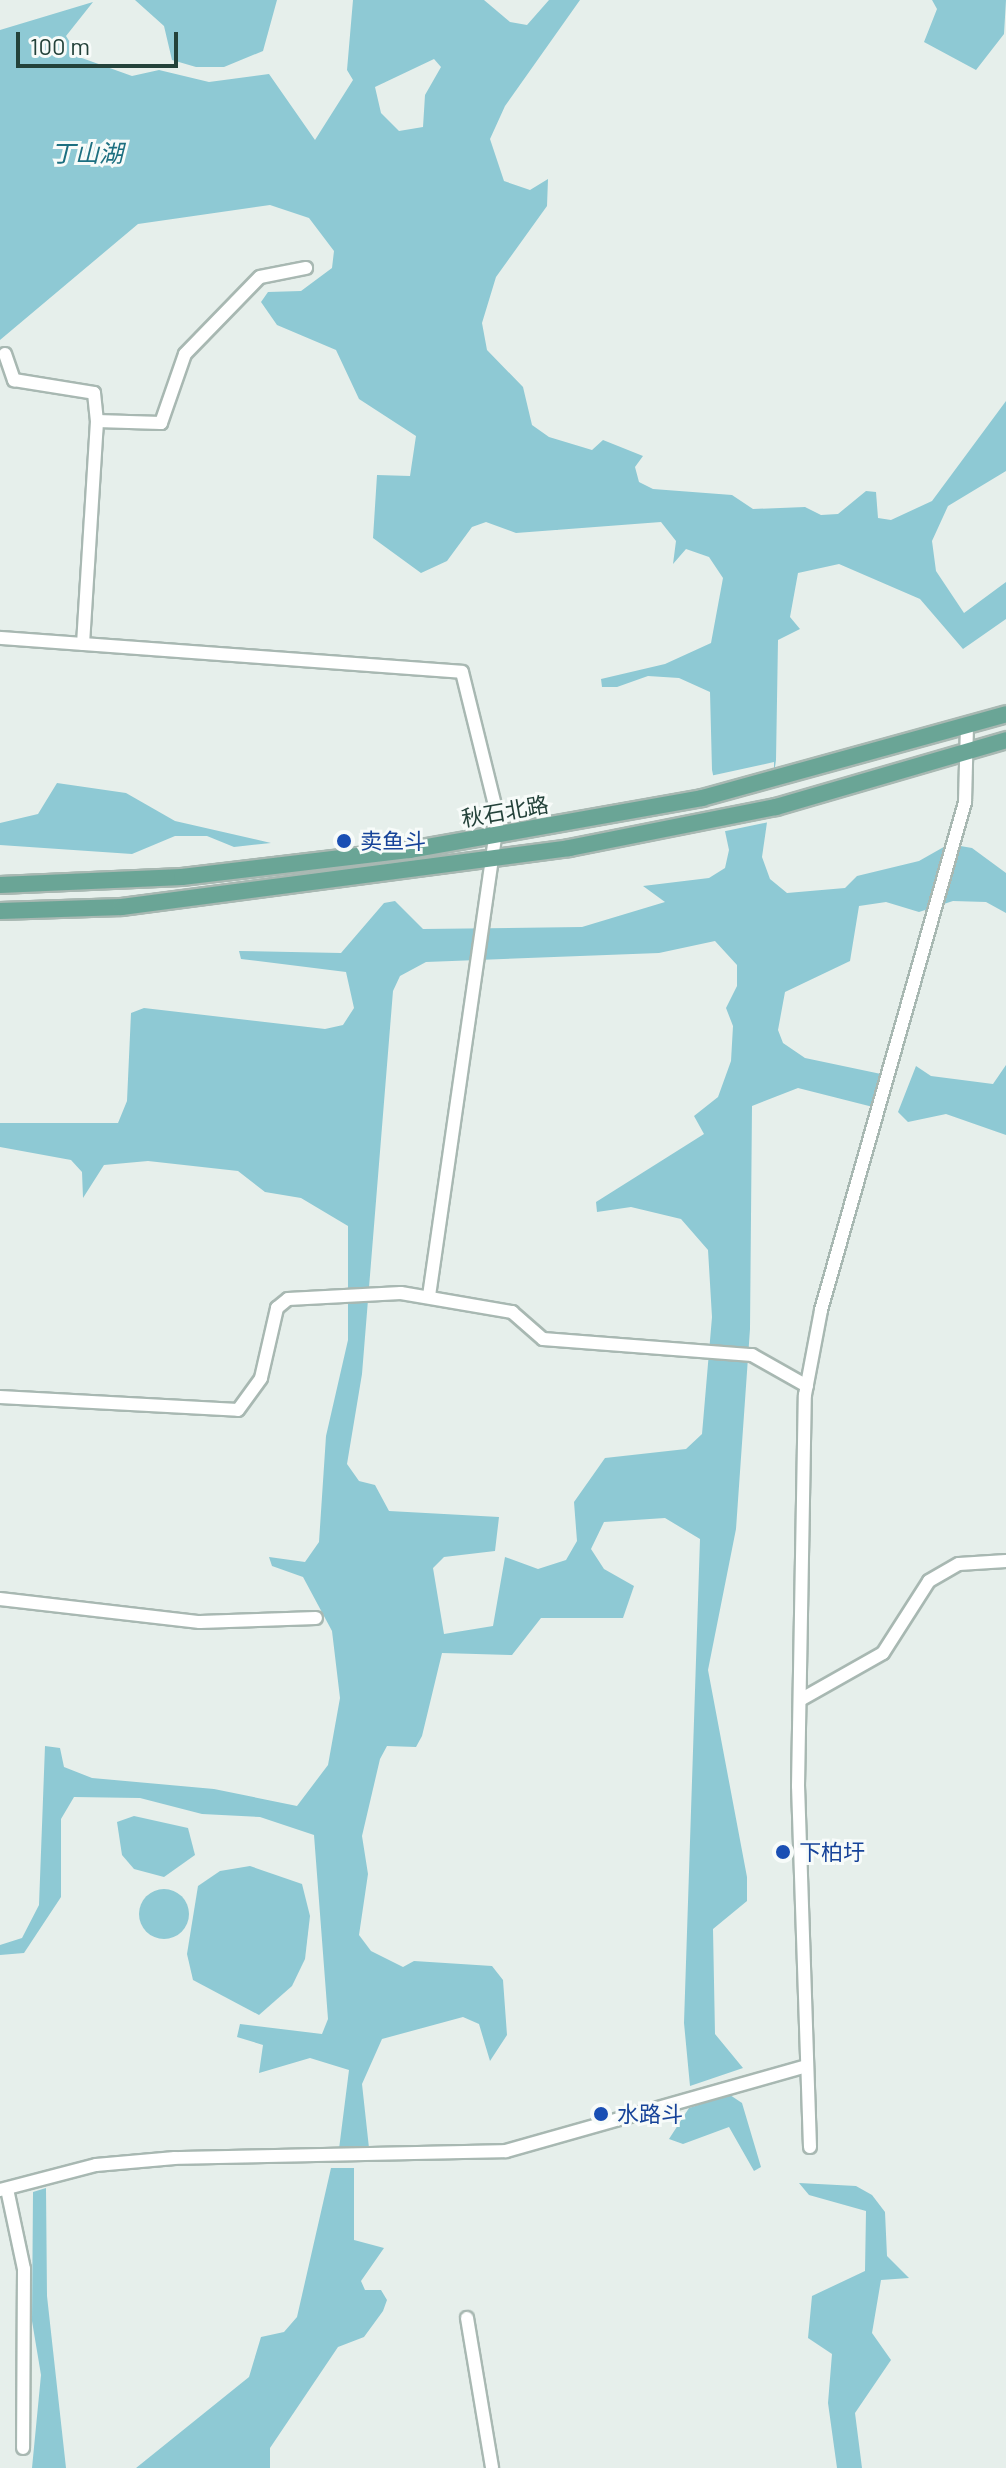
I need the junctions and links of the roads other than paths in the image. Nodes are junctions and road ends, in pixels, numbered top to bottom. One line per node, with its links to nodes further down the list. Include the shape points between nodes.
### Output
1 (306, 268): 3 (street, via 260,277 185,354 161,423)
2 (5, 354): 3 (street, via 14,380 94,393)
3 (97, 421): 5 (street)
4 (0, 638): 5 (street)
5 (83, 644): 10 (street, via 462,672 498,817)
6 (1006, 714): 7 (main road, 秋石北路)
7 (967, 726): 9 (street); 10 (main road, 秋石北路, via 702,798)
8 (1006, 740): 9 (main road, 秋石北路)
9 (965, 752): 11 (main road, 秋石北路, via 776,807); 15 (street, via 965,802 821,1310)
10 (492, 836): 11 (street); 12 (main road, 秋石北路, via 182,877)
11 (492, 860): 13 (main road, 秋石北路, via 122,907); 14 (street)
12 (0, 885)
13 (0, 911)
14 (429, 1294): 15 (street, via 512,1312 543,1339 752,1355); 16 (street, via 288,1299 277,1308 261,1378 238,1410)
15 (807, 1386): 20 (street)
16 (0, 1397)
17 (1006, 1561): 20 (street, via 959,1564 929,1581 883,1653)
18 (0, 1599): 19 (street, via 200,1622)
19 (316, 1618)
20 (800, 1700): 21 (street)
21 (806, 2066): 22 (street); 23 (street, via 506,2151 175,2158 96,2165)
22 (810, 2147)
23 (4, 2190): 25 (street, via 24,2269)
24 (467, 2318): 26 (street)
25 (23, 2448)
26 (492, 2468)

